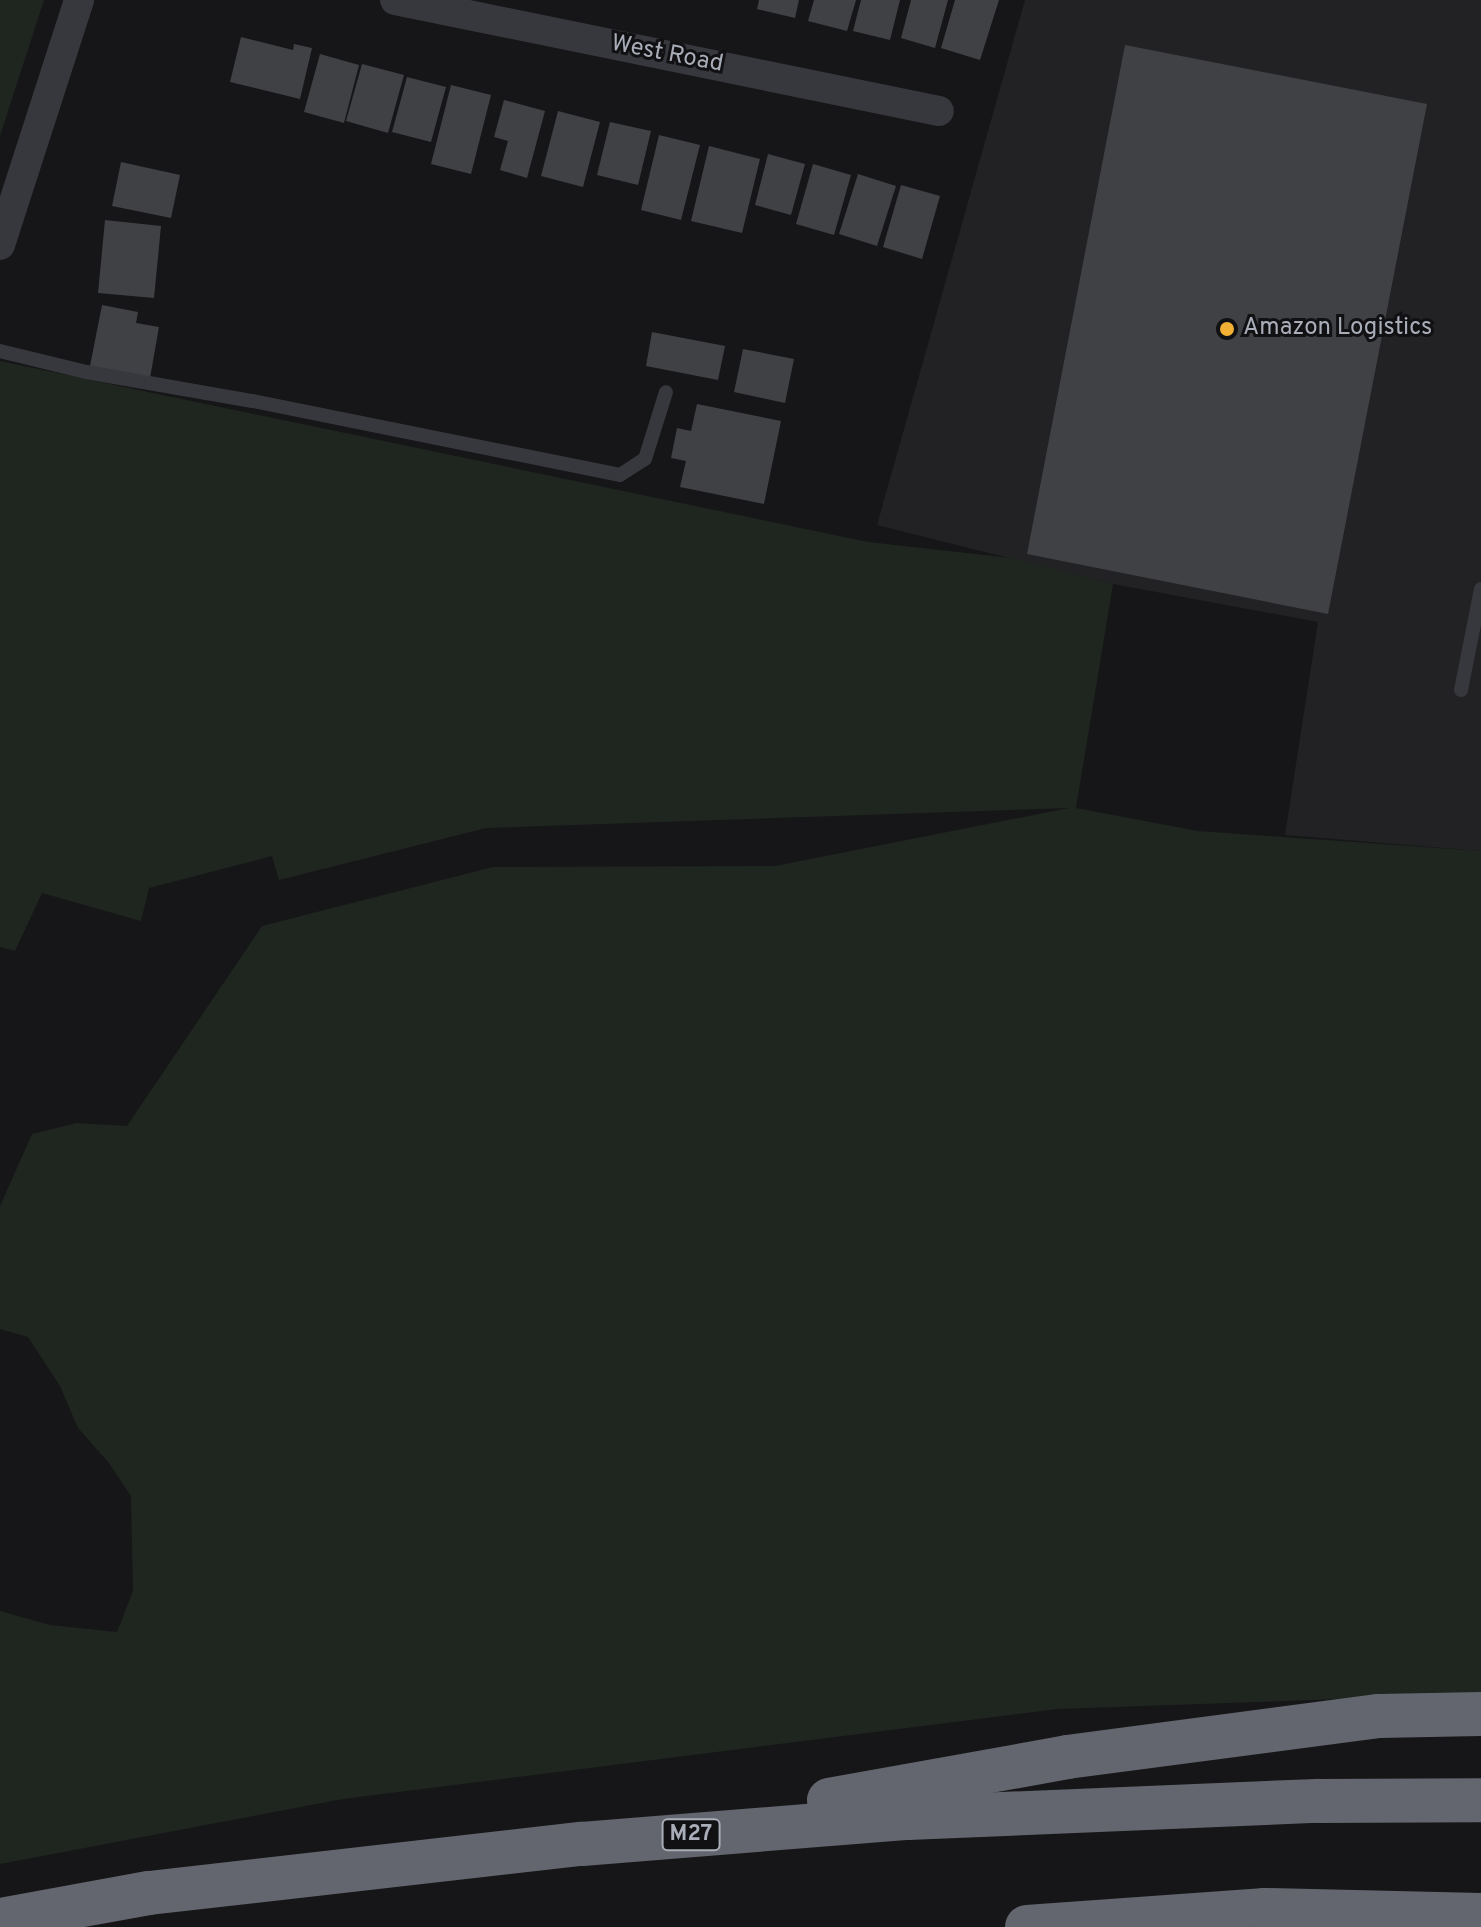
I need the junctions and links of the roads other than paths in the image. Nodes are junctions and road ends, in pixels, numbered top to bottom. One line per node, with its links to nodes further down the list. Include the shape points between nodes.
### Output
1 (79, 0): 4 (street)
2 (395, 0): 3 (street, West Road)
3 (939, 111)
4 (0, 245)
5 (0, 351): 6 (lane, via 620,475 645,459)
6 (666, 392)
7 (1481, 589): 8 (lane)
8 (1461, 690)
9 (1481, 1714): 11 (highway, M27, via 1379,1716 1067,1757)
10 (1481, 1800): 11 (highway, M27, via 1317,1801 908,1818)
11 (582, 1844): 13 (highway, M27, via 149,1893)
12 (1481, 1915): 14 (highway, via 1265,1910)
13 (0, 1920)
14 (1027, 1927)

